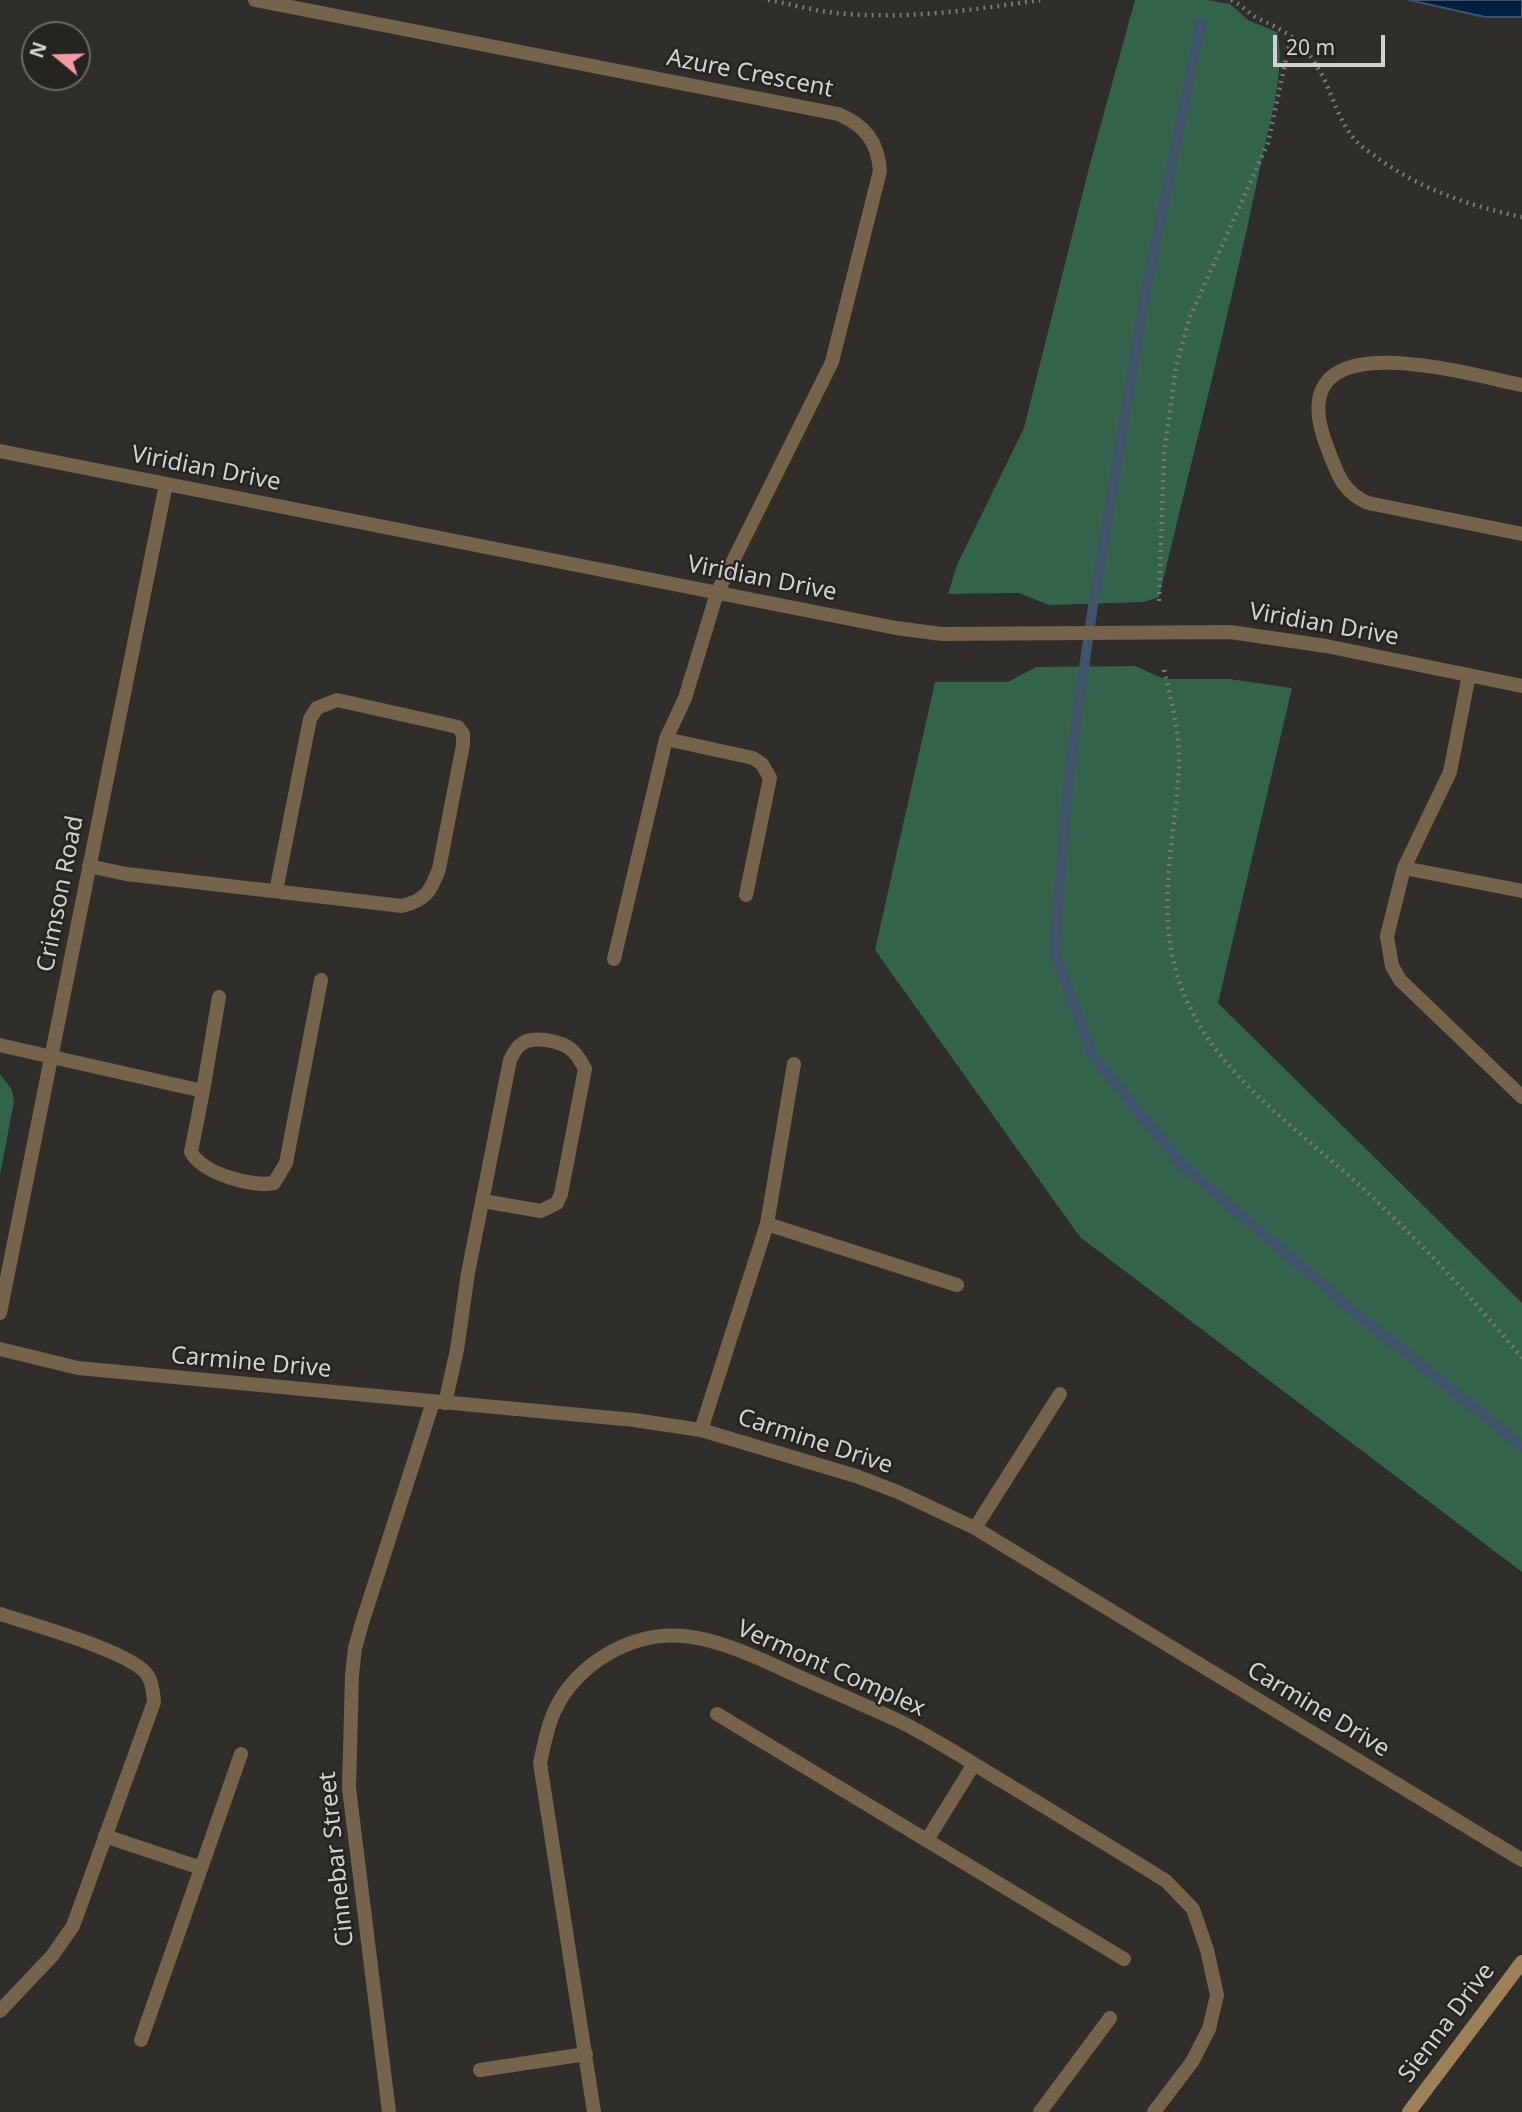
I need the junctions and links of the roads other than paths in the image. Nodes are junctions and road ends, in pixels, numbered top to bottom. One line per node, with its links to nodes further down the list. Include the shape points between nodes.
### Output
1 (255, 0): 6 (street, Azure Crescent, via 838,114 867,133 878,154 880,171 832,362)
2 (1522, 384): 5 (street, via 1412,363 1350,365 1330,378 1317,407 1318,422 1341,482 1351,494 1368,503)
3 (0, 451): 4 (street, Viridian Drive)
4 (166, 484): 6 (street, Viridian Drive); 10 (street, Crimson Road)
5 (1522, 534)
6 (717, 593): 7 (street, Viridian Drive, via 942,634 1230,632); 9 (street, Azure Crescent, via 685,698)
7 (1469, 675): 8 (street, Viridian Drive); 11 (street, via 1450,772)
8 (1522, 686)
9 (666, 739): 14 (street, via 753,758 767,771 770,778); 15 (street, Azure Crescent)
10 (89, 866): 12 (street); 19 (street, Crimson Road)
11 (1404, 868): 13 (street); 22 (street, via 1387,936 1392,967 1400,980)
12 (276, 891): 12 (street, via 310,719 317,708 337,700 458,727 463,745 439,869 433,886 419,902 402,906)
13 (1522, 891)
14 (746, 895)
15 (614, 959)
16 (321, 980): 21 (street, via 286,1163 274,1182 263,1185 210,1171 195,1159 191,1152)
17 (219, 997): 21 (street)
18 (0, 1045): 19 (street)
19 (52, 1057): 21 (street); 26 (street, Crimson Road)
20 (794, 1064): 24 (street)
21 (203, 1091)
22 (1522, 1097)
23 (483, 1201): 23 (street, Cinnebar Street, via 510,1060 517,1047 537,1039 568,1047 585,1069 557,1203 541,1211); 29 (street, Cinnebar Street, via 457,1350)
24 (767, 1224): 25 (street); 30 (street)
25 (957, 1285)
26 (0, 1313)
27 (0, 1349): 29 (street, Carmine Drive, via 78,1368)
28 (1060, 1394): 31 (street)
29 (439, 1403): 30 (street, Carmine Drive); 48 (street, Cinnebar Street, via 362,1623 352,1675 349,1788)
30 (701, 1430): 31 (street, Carmine Drive, via 856,1476)
31 (975, 1528): 38 (street, Carmine Drive)
32 (0, 1614): 36 (street, via 125,1656 148,1674 153,1702)
33 (717, 1714): 37 (street)
34 (241, 1754): 39 (street)
35 (974, 1764): 37 (street); 45 (street, Vermont Complex, via 902,1723 761,1659 707,1640 683,1636 645,1640 609,1653 589,1667 555,1710 540,1763); 50 (street, Vermont Complex, via 1166,1881 1193,1909 1217,1995 1209,2029 1192,2062)
36 (105, 1836): 39 (street); 42 (street, via 73,1926 52,1956)
37 (927, 1840): 40 (street)
38 (1522, 1860)
39 (201, 1868): 44 (street)
40 (1124, 1958)
41 (1522, 1962): 51 (street, Sienna Drive)
42 (0, 2011)
43 (1110, 2018): 49 (street)
44 (141, 2040)
45 (586, 2054): 46 (street); 47 (street, Vermont Complex)
46 (480, 2070)
47 (590, 2111)
48 (389, 2112)
49 (1040, 2112)
50 (1154, 2112)
51 (1409, 2112)

